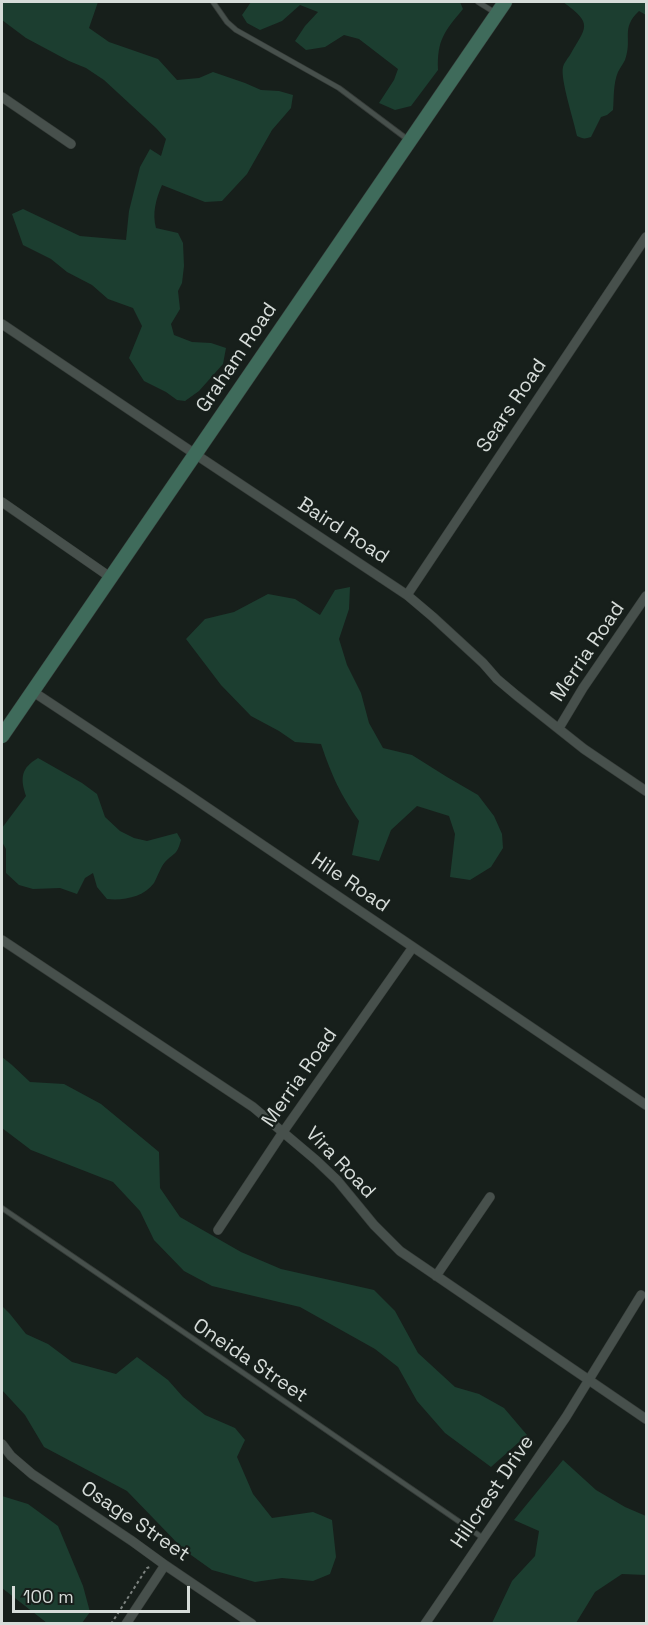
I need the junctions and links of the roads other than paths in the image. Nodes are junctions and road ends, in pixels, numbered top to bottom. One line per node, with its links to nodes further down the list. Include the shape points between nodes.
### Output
1 (213, 2): 6 (lane, via 237,30 339,88)
2 (478, 2): 4 (lane)
3 (505, 2): 4 (main road, Graham Road)
4 (496, 14): 6 (main road, Graham Road)
5 (2, 97): 7 (street)
6 (410, 141): 10 (main road, Graham Road)
7 (70, 144)
8 (646, 237): 13 (street, Sears Road)
9 (2, 324): 10 (street, Baird Road)
10 (195, 454): 12 (main road, Graham Road); 13 (street, Baird Road)
11 (2, 502): 12 (street)
12 (110, 577): 15 (main road, Graham Road)
13 (407, 595): 16 (street, Baird Road, via 497,679)
14 (646, 596): 16 (street, Merria Road)
15 (32, 691): 17 (main road, Graham Road); 20 (street, Hile Road)
16 (559, 728): 18 (street, Baird Road)
17 (2, 736)
18 (646, 791)
19 (2, 940): 22 (street, Vira Road, via 253,1107)
20 (413, 947): 21 (street, Hile Road); 22 (street, Merria Road)
21 (646, 1106)
22 (283, 1132): 25 (street, Merria Road); 26 (street, Vira Road, via 337,1180 387,1239)
23 (490, 1197): 26 (street)
24 (2, 1208): 31 (lane, Oneida Street)
25 (218, 1230)
26 (436, 1276): 28 (street, Vira Road)
27 (641, 1296): 28 (street, Hillcrest Drive)
28 (588, 1380): 29 (street, Vira Road); 31 (street, Hillcrest Drive)
29 (646, 1419)
30 (2, 1444): 32 (street, Osage Street, via 32,1474)
31 (483, 1538): 35 (street, Hillcrest Drive)
32 (165, 1565): 33 (street); 34 (street, Osage Street)
33 (126, 1623)
34 (252, 1623)
35 (425, 1623)

